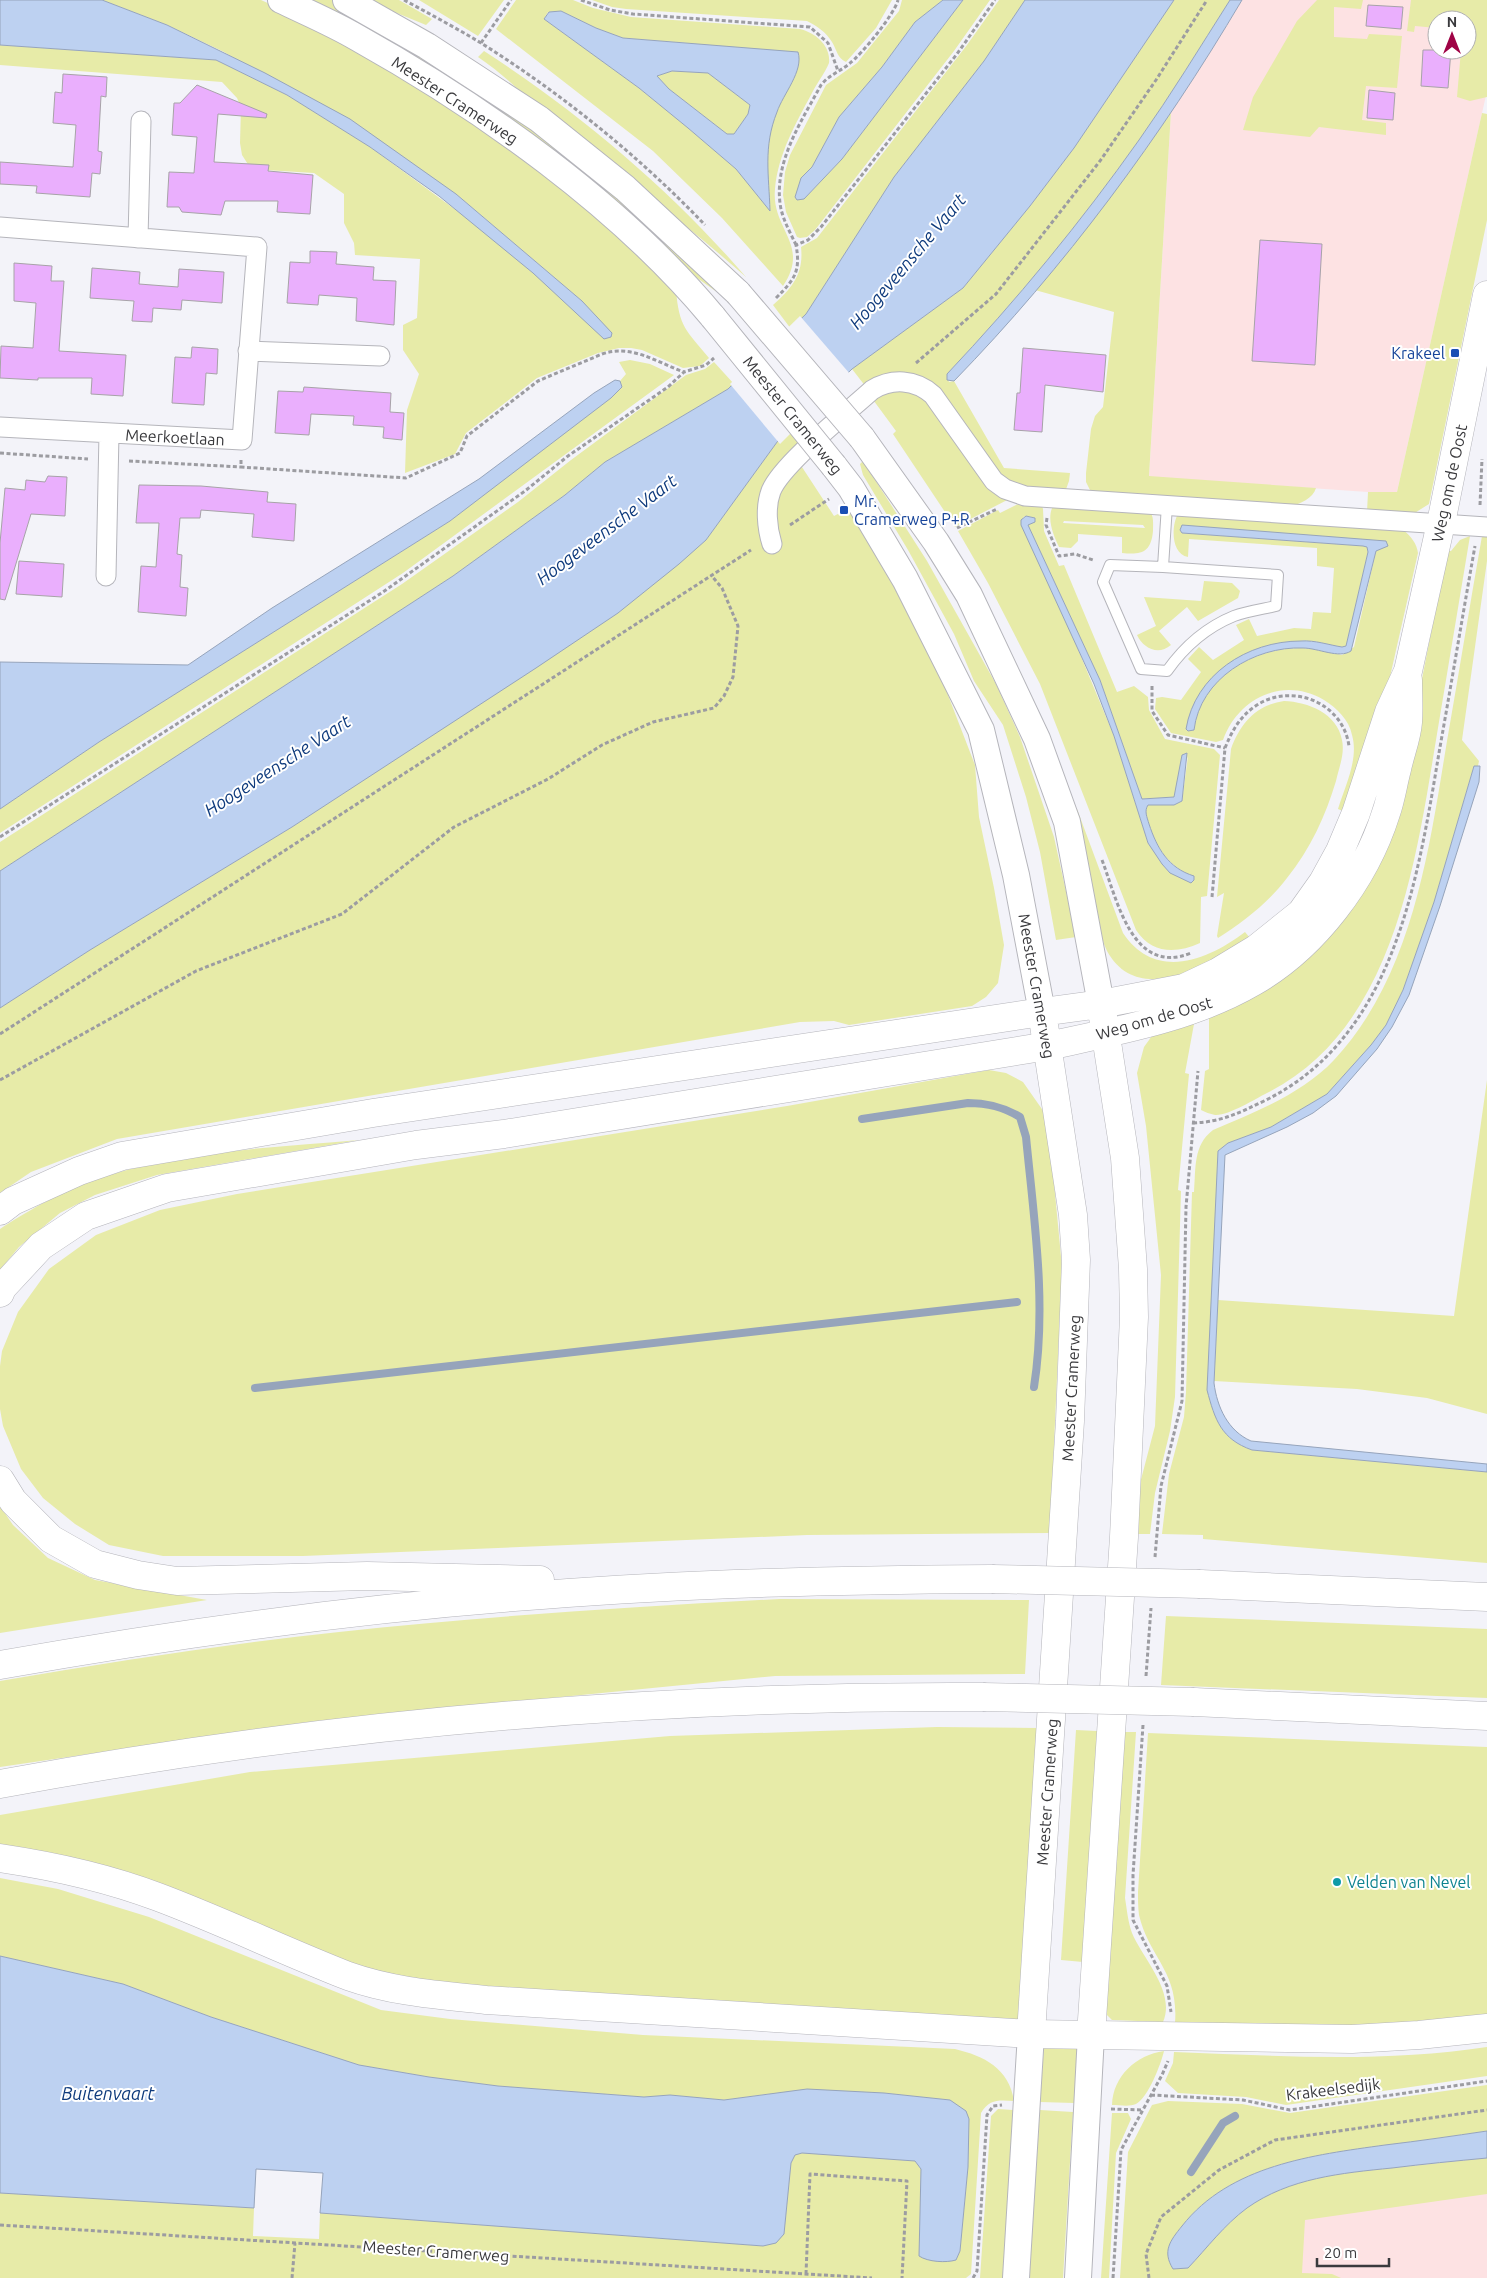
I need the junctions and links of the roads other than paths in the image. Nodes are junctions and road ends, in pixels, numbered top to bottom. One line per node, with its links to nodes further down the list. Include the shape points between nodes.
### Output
1 (281, 0): 19 (main road, Meester Cramerweg, bridge, via 356,36 493,121 632,232 690,289 852,488 905,579 981,730 1016,875)
2 (346, 0): 18 (main road, Meester Cramerweg, bridge, via 427,46 539,119 625,188 738,293 862,438 936,542 969,595 1037,739 1067,822)
3 (141, 120): 5 (street)
4 (0, 227): 5 (street, Meerkoetlaan)
5 (138, 238): 7 (street, Meerkoetlaan, via 257,246)
6 (1487, 295): 12 (main road, Weg om de Oost)
7 (248, 351): 8 (street); 10 (street, Meerkoetlaan, via 242,440)
8 (380, 356)
9 (0, 427): 10 (street, Meerkoetlaan)
10 (109, 434): 16 (street, Meerkoetlaan)
11 (1167, 505): 12 (street); 14 (street, via 1024,496 1005,489 994,481 933,394 918,385 898,382 872,390 777,481 769,504); 15 (lane)
12 (1441, 523): 13 (street); 17 (main road, Weg om de Oost)
13 (1483, 527)
14 (771, 541)
15 (1162, 567): 15 (lane, via 1110,565 1102,582 1140,669 1167,670 1179,653 1200,636 1234,616 1276,606 1278,575)
16 (106, 576)
17 (1408, 671): 18 (main road, Weg om de Oost, via 1389,712 1340,851 1301,913 1256,949 1184,988); 20 (main road, Weg om de Oost, via 1408,723 1386,814 1366,859 1333,910 1300,948 1254,982 1200,1007)
18 (1101, 1004): 19 (main road, Weg om de Oost); 20 (main road, Meester Cramerweg)
19 (1042, 1012): 21 (main road, Meester Cramerweg); 22 (main road, Weg om de Oost, via 373,1113 122,1156 78,1171 13,1201)
20 (1106, 1033): 21 (main road, Weg om de Oost); 33 (main road, Meester Cramerweg, via 1125,1158 1134,1317 1124,1537)
21 (1048, 1046): 23 (main road, Weg om de Oost, via 504,1134 416,1145 167,1188 86,1216 41,1246); 32 (main road, Meester Cramerweg, via 1073,1215 1076,1305)
22 (0, 1211)
23 (0, 1294)
24 (0, 1480): 25 (main road, via 13,1501 51,1539 95,1564 138,1575 167,1579 367,1576)
25 (743, 1584): 26 (main road, bridge, via 992,1579 1200,1584); 27 (main road, via 542,1595 374,1611 251,1625)
26 (1487, 1597)
27 (0, 1665)
28 (1487, 1716): 29 (main road, bridge, via 1194,1702 983,1697 756,1700 602,1708 294,1738)
29 (0, 1784)
30 (0, 1858): 32 (main road, via 42,1864 157,1896 348,1976 376,1986 409,1992 486,2000)
31 (1487, 2028): 33 (main road, via 1352,2039)
32 (1031, 2034): 33 (main road); 34 (main road, Meester Cramerweg)
33 (1091, 2035): 35 (main road, Meester Cramerweg)
34 (1016, 2278)
35 (1078, 2278)

